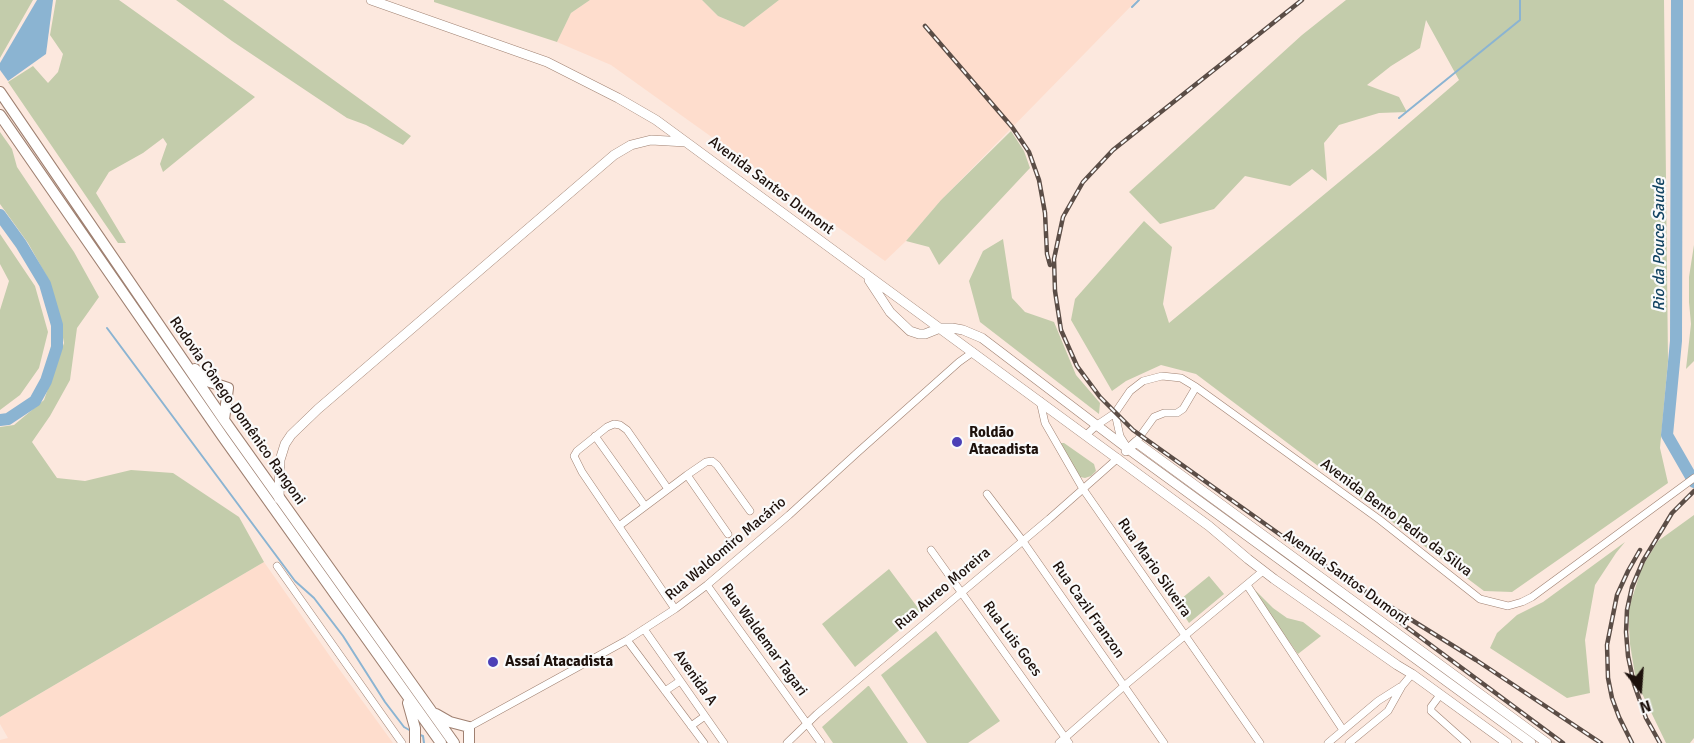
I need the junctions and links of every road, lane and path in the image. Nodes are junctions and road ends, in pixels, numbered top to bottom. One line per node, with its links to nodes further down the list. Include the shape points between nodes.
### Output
1 (371, 0): 4 (main road, Avenida Santos Dumont, via 547,62 618,98)
2 (0, 92): 6 (highway, Rodovia Cônego Domênico Rangoni)
3 (0, 115): 45 (highway, Rodovia Cônego Domênico Rangoni)
4 (686, 142): 5 (main road, Avenida Santos Dumont); 24 (main road, via 651,140 614,155 318,409 285,444 280,460)
5 (866, 276): 7 (main road, Avenida Santos Dumont); 7 (main road, via 890,312 910,331 925,334)
6 (155, 320): 12 (highway, Rodovia Cônego Domênico Rangoni); 12 (highway, via 204,379 228,388)
7 (940, 328): 8 (main road, Avenida Santos Dumont); 13 (main road, Avenida Santos Dumont, via 963,330 982,339)
8 (973, 352): 10 (main road, Avenida Santos Dumont); 33 (street, Rua Waldomiro Macário)
9 (1196, 387): 11 (street, Avenida Bento Pedro da Silva, via 1181,378 1154,377 1130,391); 16 (street, via 1183,409 1154,417); 20 (street, Avenida Bento Pedro da Silva, via 1380,520 1480,599 1496,604 1508,606 1532,597)
10 (1040, 401): 14 (main road, Avenida Santos Dumont); 22 (street, Rua Mario Silveira, via 1045,423)
11 (1115, 413): 13 (street, Avenida Bento Pedro da Silva); 17 (street, via 1120,436)
12 (224, 420): 24 (highway, Rodovia Cônego Domênico Rangoni)
13 (1097, 424): 14 (street, Avenida Bento Pedro da Silva); 17 (main road, Avenida Santos Dumont)
14 (1086, 435): 18 (main road, Avenida Santos Dumont)
15 (595, 436): 21 (street, via 614,424 627,430); 25 (street); 27 (street, via 574,456)
16 (1136, 442): 17 (main road); 70 (main road, Avenida Santos Dumont)
17 (1128, 449): 18 (main road); 69 (main road, Avenida Santos Dumont)
18 (1118, 459): 22 (street, Rua Aureo Moreira); 32 (main road, Avenida Santos Dumont)
19 (687, 475): 21 (street); 26 (street, via 712,461); 28 (street)
20 (1694, 478)
21 (668, 489): 25 (street)
22 (1083, 489): 29 (street, Rua Aureo Moreira); 38 (street, Rua Mario Silveira)
23 (987, 494): 29 (street, Rua Cazil Franzon)
24 (279, 499): 47 (highway, Rodovia Cônego Domênico Rangoni)
25 (645, 506): 27 (street)
26 (750, 511)
27 (619, 526): 36 (street)
28 (728, 534)
29 (1022, 540): 35 (street, Rua Aureo Moreira); 42 (street, Rua Cazil Franzon)
30 (931, 550): 35 (street, Rua Luis Goes)
31 (277, 566): 55 (street)
32 (1263, 571): 34 (street); 40 (main road, Avenida Santos Dumont)
33 (706, 585): 36 (street, Rua Waldomiro Macário); 49 (street, Rua Waldemar Tagari)
34 (1247, 585): 38 (street); 52 (street)
35 (961, 591): 49 (street, Rua Aureo Moreira); 53 (street, Rua Luis Goes)
36 (675, 609): 37 (street, Rua Waldomiro Macário)
37 (644, 629): 39 (street, Rua Waldomiro Macário); 41 (street, Avenida A)
38 (1185, 637): 42 (street); 65 (street, Rua Mario Silveira)
39 (627, 640): 44 (street, Avenida A); 51 (street, Rua Waldomiro Macário)
40 (1412, 674): 43 (street); 46 (main road, Avenida Santos Dumont)
41 (680, 681): 44 (street); 48 (street, Avenida A)
42 (1124, 686): 53 (street); 64 (street, Rua Cazil Franzon)
43 (1402, 686): 52 (street); 54 (street, via 1388,711)
44 (665, 691): 50 (street, Avenida A)
45 (404, 692): 56 (highway, via 416,728); 57 (highway, Rodovia Cônego Domênico Rangoni)
46 (1440, 695): 67 (street, via 1431,711); 68 (main road, Avenida Santos Dumont)
47 (431, 711): 51 (highway); 58 (highway, Rodovia Cônego Domênico Rangoni)
48 (705, 716): 50 (street); 61 (street, Avenida A)
49 (808, 723): 62 (street, Rua Aureo Moreira); 63 (street, Rua Waldemar Tagari)
50 (691, 726): 60 (street, Avenida A)
51 (469, 727): 59 (highway)
52 (1343, 730): 66 (street)
53 (1065, 741)
54 (1353, 742)
55 (402, 743)
56 (415, 743)
57 (441, 743)
58 (454, 743)
59 (469, 743)
60 (704, 743)
61 (724, 743)
62 (787, 743)
63 (821, 743)
64 (1164, 743)
65 (1260, 743)
66 (1328, 743)
67 (1467, 743)
68 (1507, 743)
69 (1531, 743)
70 (1546, 743)

